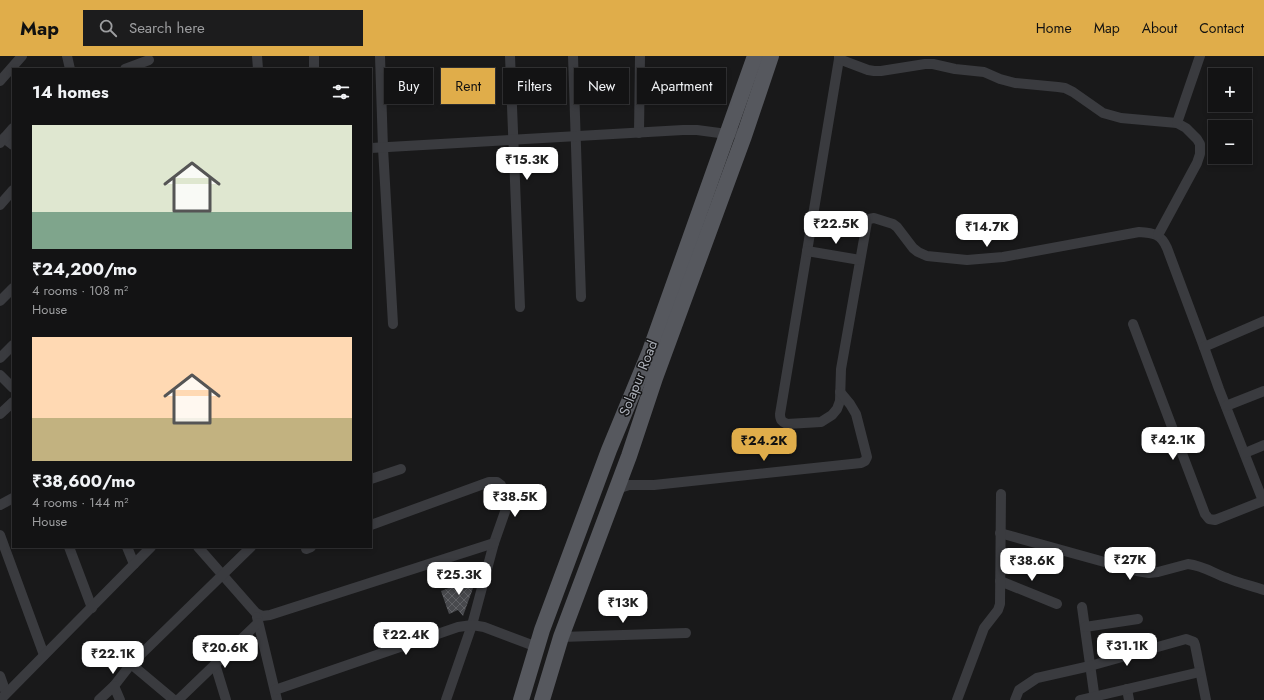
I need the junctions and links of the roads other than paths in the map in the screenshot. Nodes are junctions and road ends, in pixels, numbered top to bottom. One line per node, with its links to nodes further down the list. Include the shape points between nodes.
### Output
1 (22, 56): 16 (street)
2 (258, 56): 14 (street)
3 (314, 56): 15 (street)
4 (380, 56): 27 (street)
5 (510, 56): 23 (street)
6 (573, 56): 22 (street)
7 (640, 56): 19 (street)
8 (755, 56): 20 (main road, Solapur Road)
9 (771, 56): 21 (main road, Solapur Road)
10 (1200, 56): 17 (street)
11 (839, 58): 17 (street, via 874,71 925,64 977,71 1016,83 1065,88 1103,113 1121,118); 31 (street)
12 (150, 62): 13 (street)
13 (129, 68)
14 (258, 68)
15 (314, 68)
16 (0, 81)
17 (1177, 123): 30 (street, via 1197,139 1200,154)
18 (12, 129): 24 (street)
19 (640, 133): 20 (street, via 697,130); 22 (street)
20 (727, 134): 21 (street, via 728,131); 42 (main road, Solapur Road)
21 (744, 136): 42 (main road, Solapur Road)
22 (576, 137): 23 (street); 34 (street)
23 (514, 140): 27 (street); 36 (street)
24 (2, 141): 25 (street)
25 (12, 145)
26 (372, 148): 27 (street)
27 (383, 148): 38 (street)
28 (12, 191): 29 (street)
29 (0, 205)
30 (1158, 235): 32 (street, via 1140,232 1003,257 967,260 927,256 918,252 898,227 874,218 867,222); 41 (street, via 1164,240)
31 (807, 251): 32 (street); 46 (street, via 785,383 780,418 782,422 821,422 827,419 837,409 840,401)
32 (860, 260): 46 (street)
33 (12, 289): 35 (street)
34 (581, 297)
35 (0, 300)
36 (520, 307)
37 (1264, 321): 41 (street)
38 (393, 324)
39 (1133, 324): 59 (street, via 1205,514 1209,519 1215,520)
40 (12, 346): 43 (street)
41 (1204, 347): 50 (street)
42 (656, 354): 45 (main road, Solapur Road)
43 (0, 358)
44 (0, 375): 47 (street)
45 (648, 375): 56 (main road, Solapur Road, via 629,456); 83 (main road, Solapur Road, via 595,489 542,630)
46 (840, 384): 56 (street, via 856,414 867,457 861,463 654,484 629,484)
47 (12, 387)
48 (1264, 392): 50 (street)
49 (12, 403): 51 (street)
50 (1226, 406): 53 (street)
51 (0, 414)
52 (1264, 445): 53 (street)
53 (1245, 453): 59 (street)
54 (401, 469): 55 (street)
55 (372, 479)
56 (617, 488): 82 (main road, Solapur Road)
57 (1001, 494): 62 (street)
58 (12, 499): 60 (street)
59 (1264, 502)
60 (0, 505)
61 (372, 525): 64 (street, via 493,481 501,484 508,500)
62 (1000, 533): 72 (street); 73 (street, via 1149,573 1195,564 1226,578)
63 (0, 535): 84 (street)
64 (494, 543): 77 (street); 79 (street)
65 (69, 548): 76 (street)
66 (127, 548): 70 (street)
67 (151, 548): 70 (street)
68 (199, 548): 71 (street)
69 (250, 548): 71 (street)
70 (134, 564): 76 (street)
71 (222, 575): 77 (street); 85 (street)
72 (1000, 582): 74 (street); 104 (street, via 998,610 984,628)
73 (1264, 590)
74 (1057, 604)
75 (1082, 606): 80 (street)
76 (92, 608): 84 (street)
77 (257, 618): 86 (street); 92 (street)
78 (1138, 619): 80 (street)
79 (472, 625): 83 (street); 92 (street, via 458,627); 101 (street)
80 (1085, 627): 87 (street)
81 (686, 633): 82 (street)
82 (561, 637): 103 (main road, Solapur Road)
83 (538, 647): 102 (main road, Solapur Road)
84 (44, 655): 93 (street)
85 (131, 664): 90 (street); 97 (street)
86 (215, 664): 98 (street); 99 (street)
87 (1090, 666): 88 (street, via 1186,640 1194,642); 94 (street); 105 (street, via 1036,678 1019,690)
88 (1200, 672): 91 (street); 108 (street)
89 (0, 676): 93 (street)
90 (114, 686): 95 (street); 96 (street)
91 (1127, 689): 94 (street); 107 (street)
92 (275, 690): 100 (street)
93 (3, 696)
94 (1094, 698): 106 (street)
95 (99, 700)
96 (120, 700)
97 (174, 700)
98 (178, 700)
99 (226, 700)
100 (277, 700)
101 (446, 700)
102 (521, 700)
103 (542, 700)
104 (957, 700)
105 (1014, 700)
106 (1080, 700)
107 (1129, 700)
108 (1206, 700)

